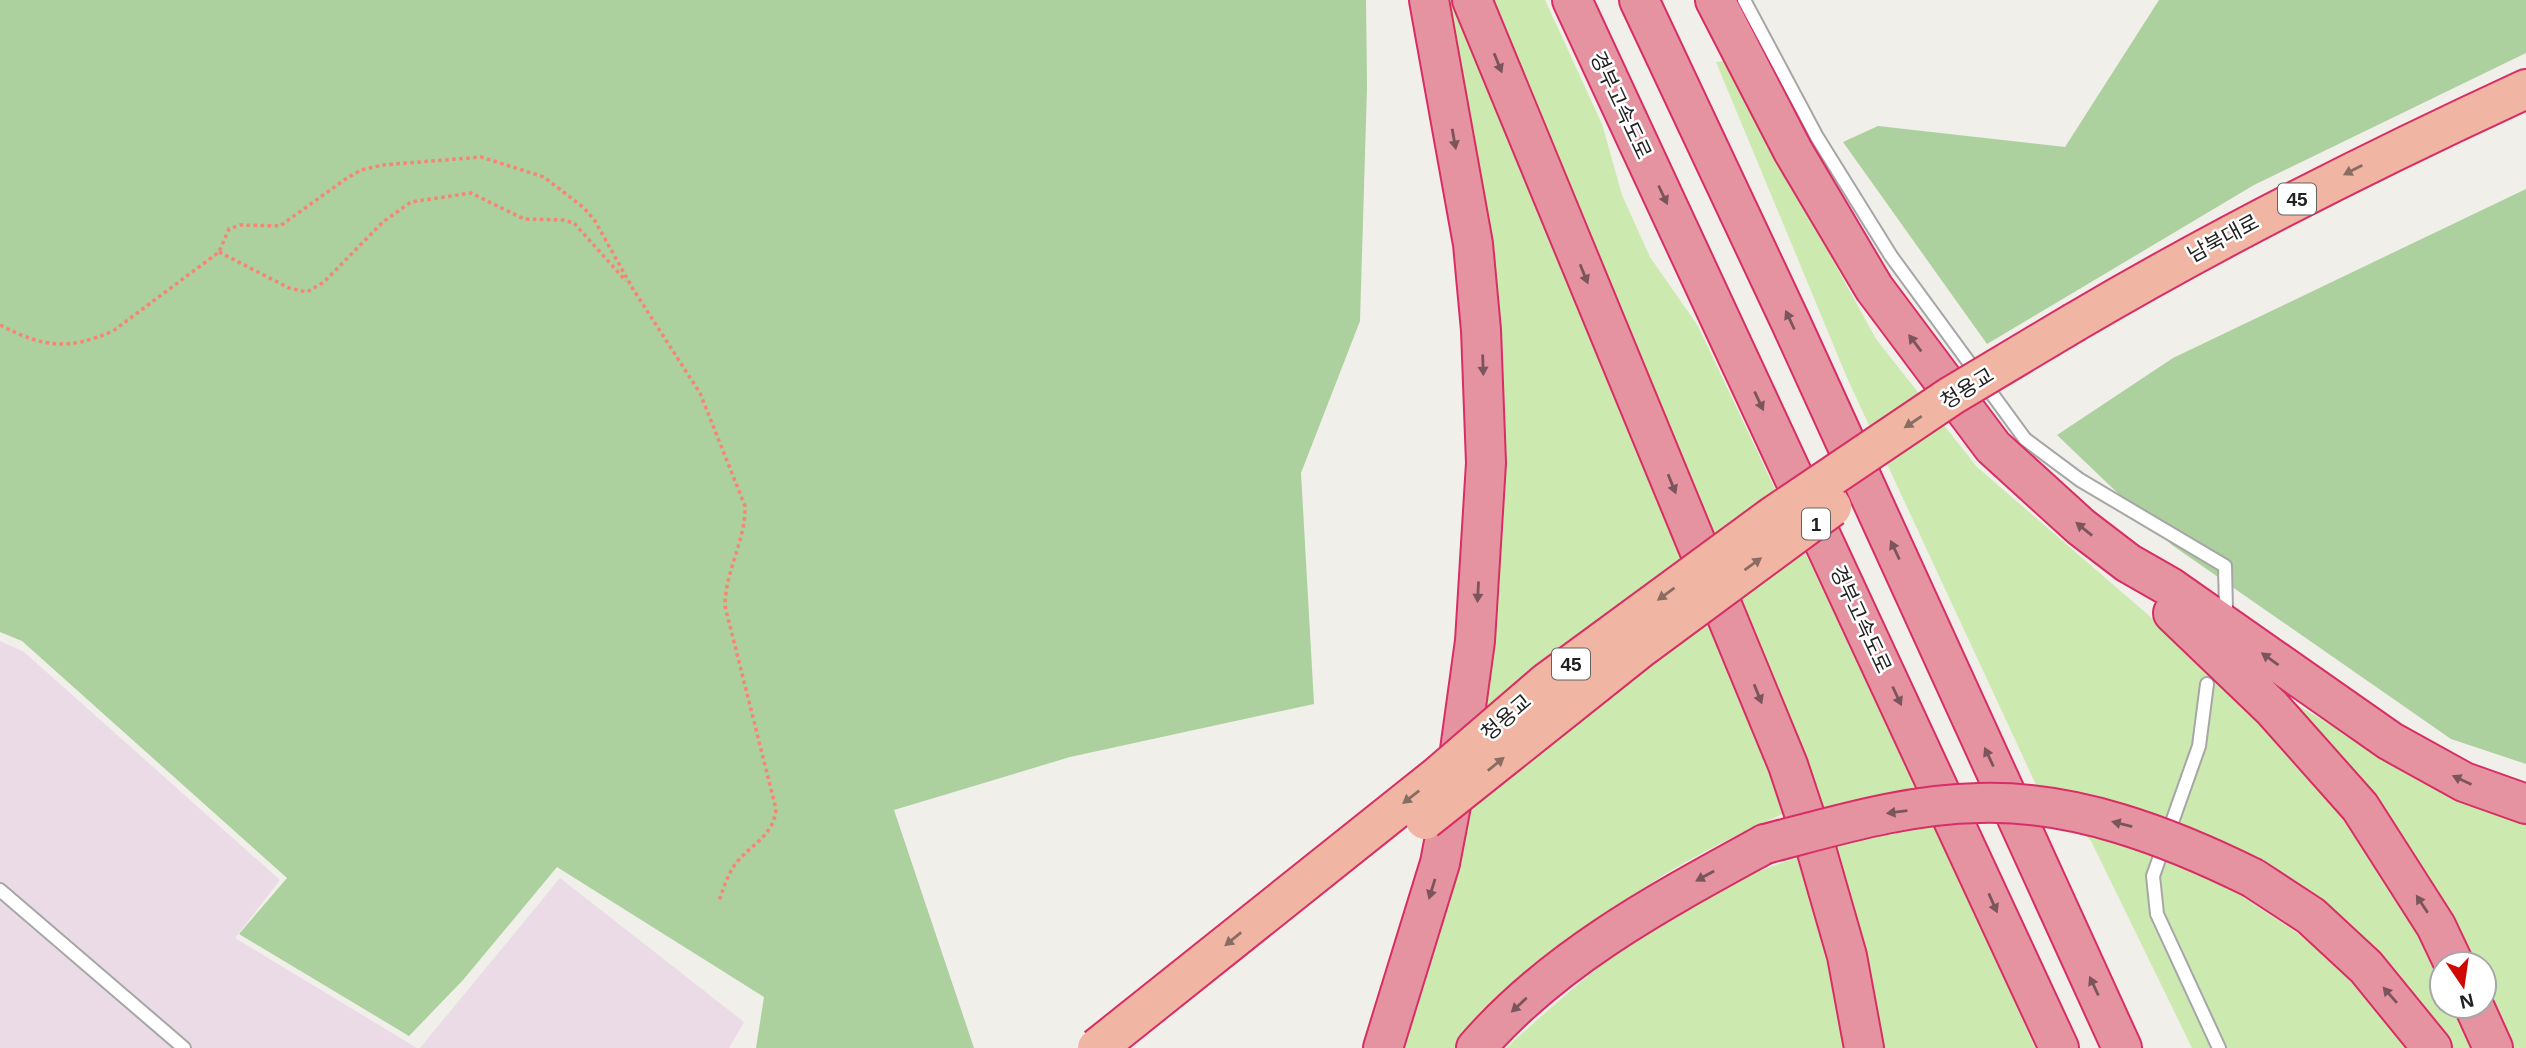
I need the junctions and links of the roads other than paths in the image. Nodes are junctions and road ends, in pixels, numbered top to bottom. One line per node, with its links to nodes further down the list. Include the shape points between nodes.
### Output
1 (1429, 0): 20 (highway, one-way to 20, via 1473,244 1486,463 1475,641 1456,779 1440,863)
2 (1472, 0): 22 (highway, one-way to 22, via 1788,765 1847,956)
3 (1572, 0): 23 (highway, 경부고속도로 / 1, one-way to 23)
4 (1639, 0): 24 (highway, one-way to 4)
5 (1715, 0): 10 (highway, one-way to 5, via 1993,447 1874,288 1793,151)
6 (1744, 0): 11 (lane, via 1817,137 1891,256 2025,439 2080,480 2225,566)
7 (2526, 89): 9 (highway, 남북대로 / 45, one-way to 9, via 2396,148 2241,227)
8 (2526, 116): 9 (highway, 남북대로 / 45)
9 (2080, 332): 18 (highway, 청용교 / 45, one-way to 18, bridge, via 1951,396 1773,516 1547,682 1439,775); 19 (highway, 청용교 / 45, one-way to 9, bridge, via 1640,648)
10 (2127, 563): 13 (highway, one-way to 10, via 2464,782 2390,741 2170,587); 15 (highway, one-way to 10, via 2360,807 2272,708 2166,607)
11 (2226, 611)
12 (2207, 684): 25 (lane, via 2199,746 2153,876 2157,914)
13 (2526, 804)
14 (0, 890): 17 (lane)
15 (2447, 950)
16 (2480, 1020): 27 (highway)
17 (184, 1048)
18 (1097, 1048)
19 (1134, 1048)
20 (1383, 1048)
21 (1476, 1048): 26 (highway, one-way to 21, bridge, via 2366,967 2311,916 2253,878 2205,854 2129,826 2050,808 1979,803 1877,815 1765,844 1639,913 1567,963)
22 (1864, 1048)
23 (2059, 1048)
24 (2122, 1048)
25 (2219, 1048)
26 (2432, 1048)
27 (2493, 1048)

